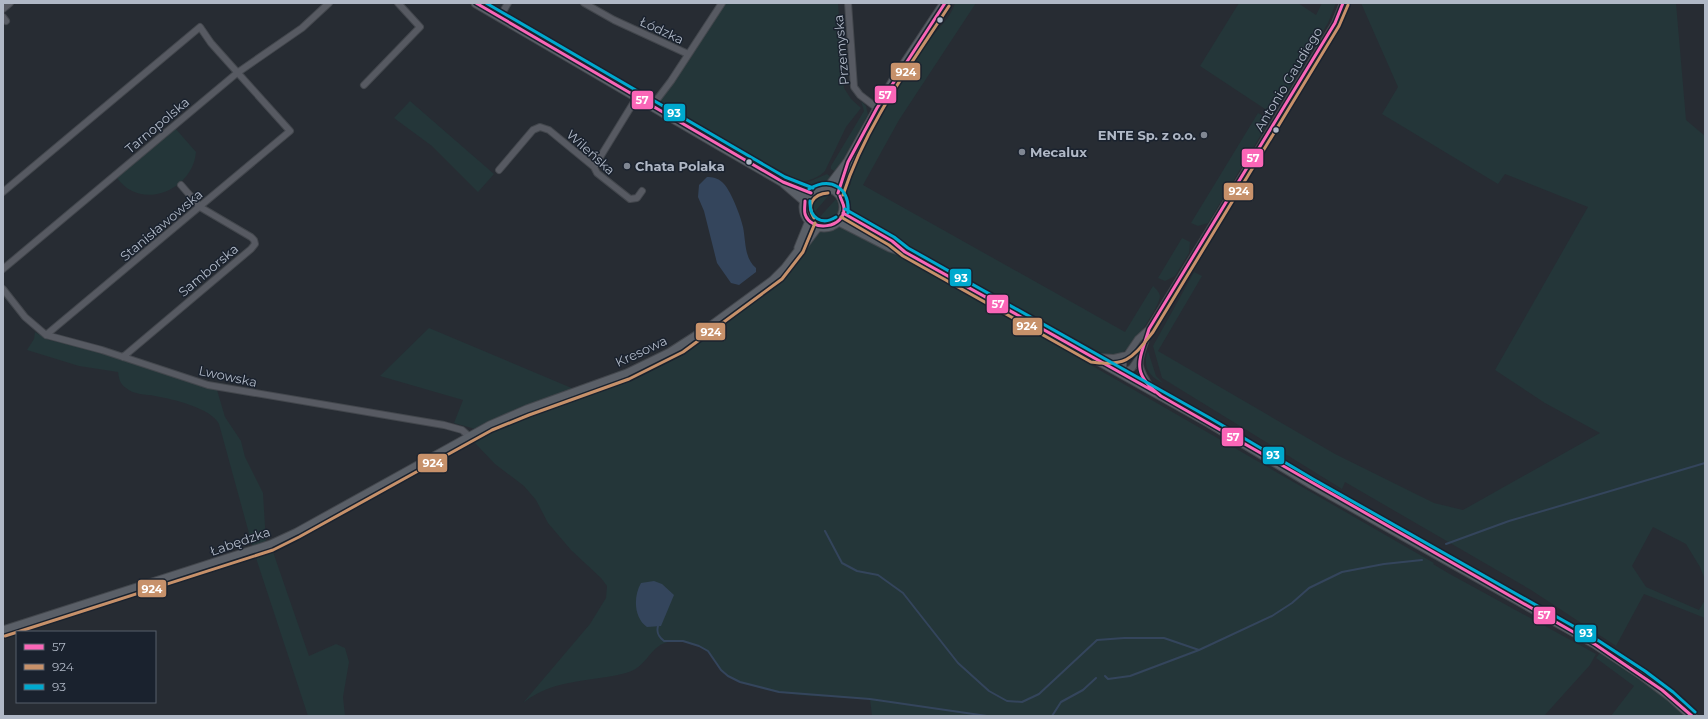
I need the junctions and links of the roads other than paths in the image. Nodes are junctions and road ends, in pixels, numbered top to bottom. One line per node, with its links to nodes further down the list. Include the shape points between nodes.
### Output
1 (10, 3): 11 (street)
2 (329, 3): 14 (street, Tarnopolska, via 302,28)
3 (398, 3): 15 (street, via 420,27)
4 (476, 3): 12 (street)
5 (508, 3): 12 (street)
6 (584, 3): 13 (street, Łódzka, via 614,20)
7 (722, 3): 13 (street)
8 (848, 3): 18 (street, Przemyska, via 854,85 860,95)
9 (945, 3): 18 (street)
10 (1343, 3): 39 (street, Antonio Gaudiego, via 1336,23)
11 (3, 9)
12 (500, 17): 16 (street)
13 (688, 54): 17 (street)
14 (237, 73): 26 (street, via 211,44 200,27); 30 (street, Stanisławowska, via 290,131); 37 (street, Tarnopolska)
15 (364, 85)
16 (637, 97): 17 (street); 20 (street)
17 (652, 106): 22 (street)
18 (877, 108): 19 (street)
19 (848, 162): 24 (street); 28 (street)
20 (594, 167): 21 (street, Wileńska, via 543,127 533,130); 25 (street, Wileńska, via 597,173 630,199 637,198)
21 (499, 170)
22 (783, 182): 27 (street); 29 (street)
23 (181, 185): 30 (street)
24 (828, 188): 27 (street, via 819,188); 28 (street)
25 (642, 191)
26 (3, 192)
27 (811, 193): 29 (street)
28 (838, 193): 31 (street, via 844,204)
29 (806, 201): 32 (street, via 805,212)
30 (200, 207): 40 (street, Stanisławowska); 42 (street, Samborska, via 251,237 254,240 253,247)
31 (843, 213): 33 (street); 36 (street)
32 (810, 221): 34 (street); 35 (street, Kresowa)
33 (839, 221): 34 (street, via 831,226); 36 (street, via 890,247)
34 (818, 226): 35 (street, Kresowa)
35 (799, 249): 47 (street, Kresowa, via 773,281 670,354 627,374 510,416)
36 (906, 252): 43 (street)
37 (3, 269)
38 (3, 289): 40 (street, Lwowska, via 25,318)
39 (1149, 329): 41 (street, Antonio Gaudiego); 44 (street, Antonio Gaudiego)
40 (46, 335): 42 (street, Lwowska)
41 (1128, 355): 43 (street, via 1114,358); 45 (street, Antonio Gaudiego, via 1123,365)
42 (123, 356): 47 (street, Lwowska, via 208,385 444,425 462,430)
43 (1093, 356): 45 (street)
44 (1139, 358): 45 (street, Antonio Gaudiego, via 1132,368); 46 (street, via 1141,373)
45 (1123, 374): 46 (street)
46 (1153, 391): 49 (street, via 1594,643 1642,675)
47 (470, 437): 48 (street, Łabędzka, via 271,545)
48 (3, 631)
49 (1692, 716)

